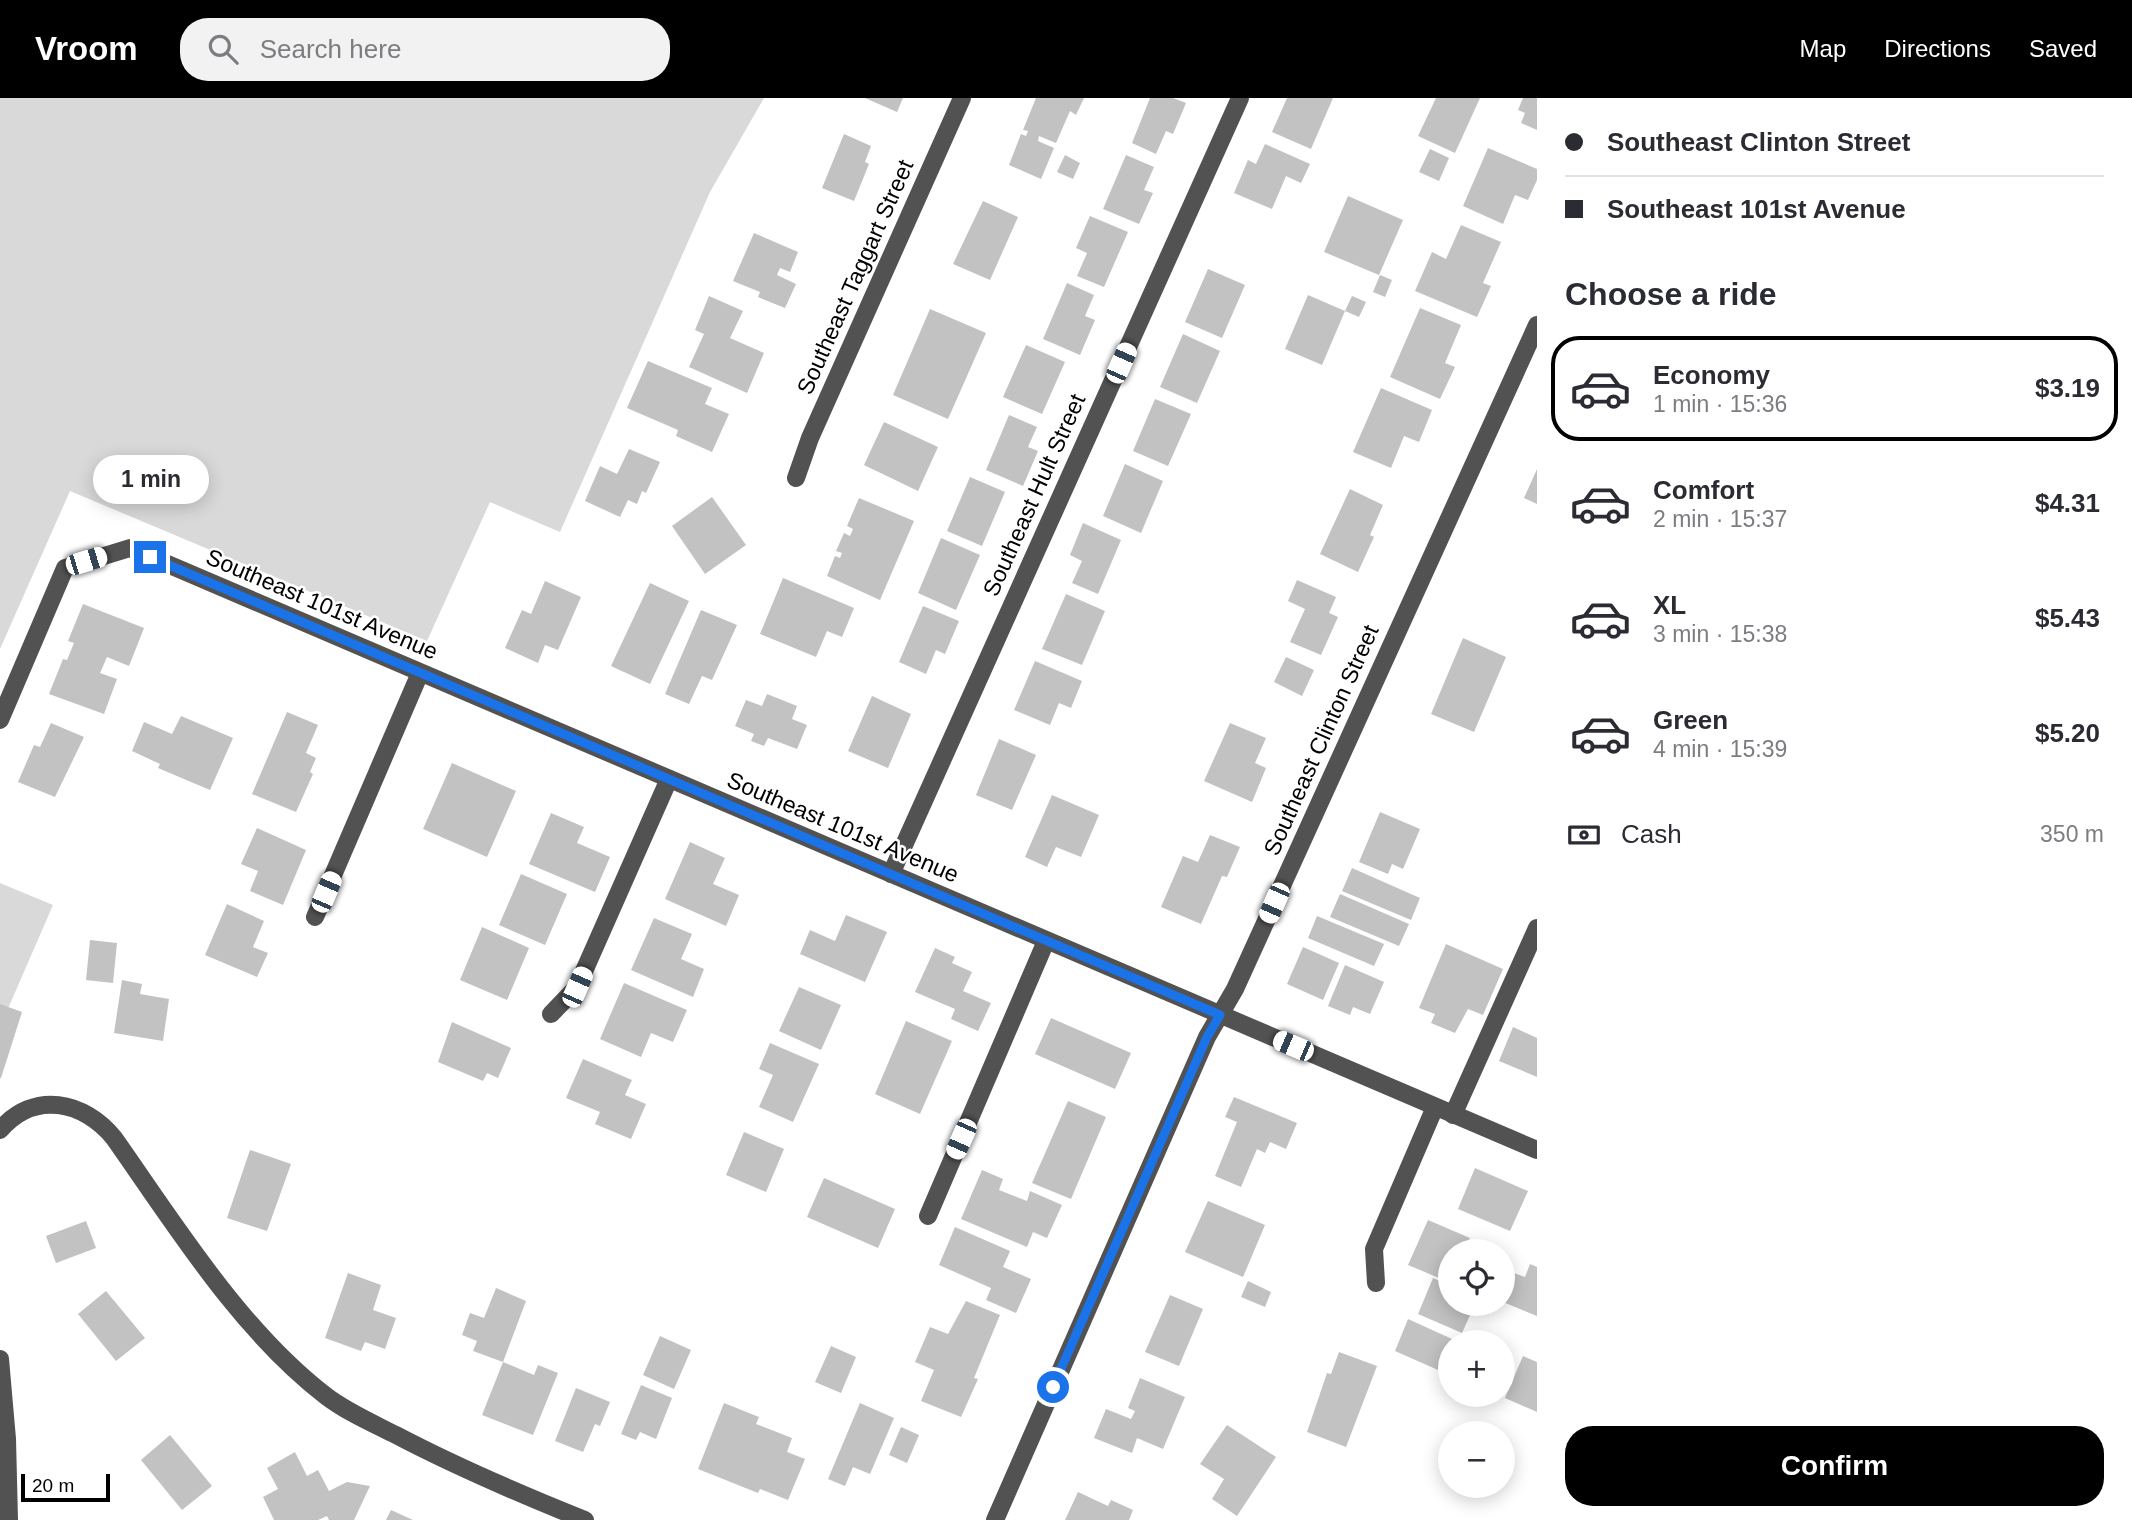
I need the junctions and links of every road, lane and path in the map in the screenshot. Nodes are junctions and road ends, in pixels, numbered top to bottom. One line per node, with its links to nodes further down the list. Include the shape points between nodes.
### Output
1 (962, 98): 4 (street, Southeast Taggart Street)
2 (1240, 98): 8 (street, Southeast Hult Street)
3 (1537, 325): 13 (street, Southeast Clinton Street)
4 (796, 478)
5 (420, 673): 6 (street, Southeast 101st Avenue, via 130,548 65,568); 7 (street, Southeast 101st Avenue); 9 (street)
6 (0, 720)
7 (669, 779): 8 (street, Southeast 101st Avenue); 12 (street, via 577,987)
8 (891, 874): 11 (street, Southeast 101st Avenue)
9 (315, 917)
10 (1537, 928): 15 (street)
11 (1046, 941): 13 (street, Southeast 101st Avenue); 18 (street)
12 (551, 1014)
13 (1220, 1015): 14 (street, Southeast 101st Avenue); 23 (street, Southeast Clinton Street)
14 (1435, 1107): 15 (street, Southeast 101st Avenue); 19 (street, via 1374,1249)
15 (1453, 1115): 17 (street, Southeast 101st Avenue)
16 (0, 1130): 22 (street, via 25,1110 41,1104 64,1104 85,1112 114,1138 201,1262 319,1391 462,1469)
17 (1537, 1150)
18 (928, 1216)
19 (1376, 1283)
20 (0, 1359): 21 (street)
21 (9, 1520)
22 (585, 1520)
23 (995, 1520)

